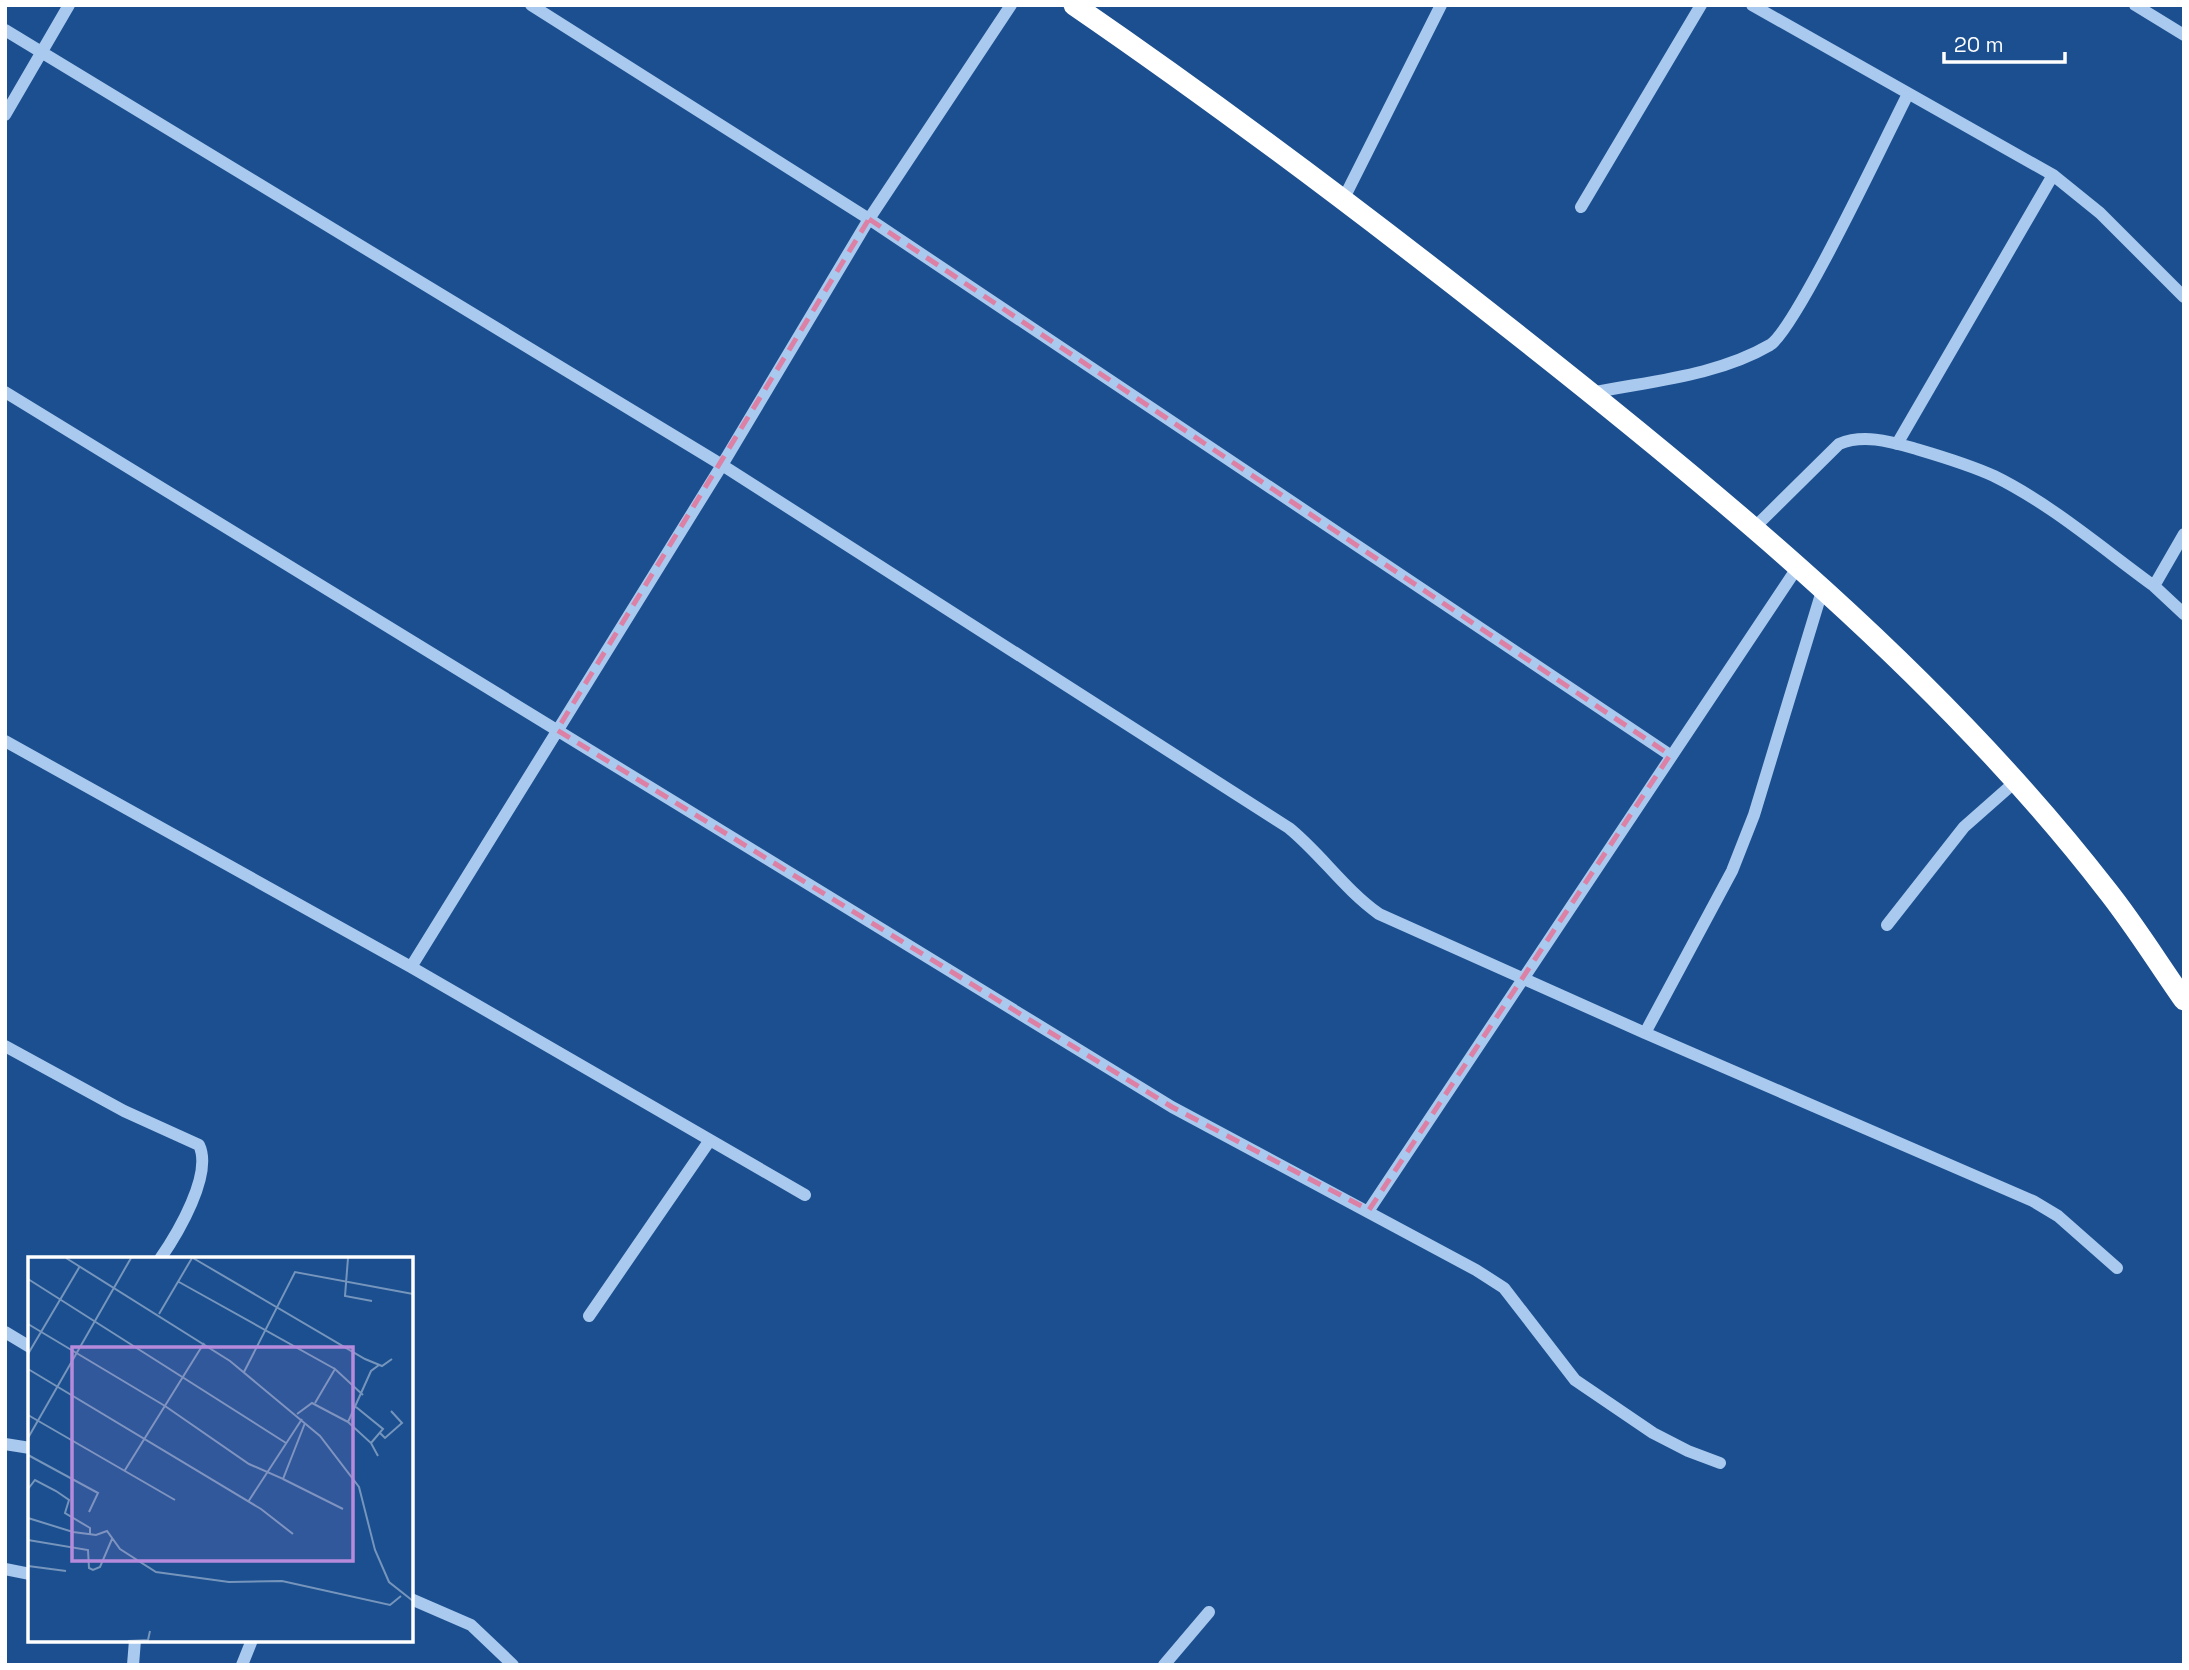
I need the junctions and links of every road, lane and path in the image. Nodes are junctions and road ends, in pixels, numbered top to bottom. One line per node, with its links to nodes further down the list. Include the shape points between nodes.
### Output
1 (69, 5): 11 (street)
2 (531, 5): 17 (street)
3 (1011, 5): 17 (street)
4 (1074, 5): 15 (highway)
5 (1441, 5): 15 (street)
6 (1701, 5): 16 (street)
7 (1752, 5): 12 (street)
8 (2135, 5): 10 (street)
9 (5, 30): 11 (street)
10 (2183, 32)
11 (42, 50): 13 (street); 22 (street)
12 (1908, 94): 14 (street); 20 (street, via 1806,294 1773,343 1693,373)
13 (5, 115)
14 (2053, 175): 18 (street, via 2100,213); 21 (street)
15 (1344, 198): 20 (highway)
16 (1581, 207)
17 (869, 219): 22 (street); 31 (street)
18 (2184, 297)
19 (5, 392): 29 (street)
20 (1591, 393): 23 (highway)
21 (1897, 444): 23 (street, via 1870,438 1839,444); 26 (street, via 1995,477)
22 (722, 465): 29 (street); 35 (street, via 1289,828 1357,898 1379,914)
23 (1754, 528): 25 (highway)
24 (2184, 534): 26 (street)
25 (1797, 568): 27 (highway); 31 (street)
26 (2154, 586): 28 (street)
27 (1822, 592): 32 (highway, via 1936,698); 37 (street, via 1754,815 1732,871)
28 (2184, 614)
29 (557, 730): 34 (street); 41 (street, via 1172,1107)
30 (5, 741): 34 (street)
31 (1670, 755): 35 (street)
32 (2015, 782): 33 (street, via 1964,827); 36 (highway, via 2106,889)
33 (1887, 925)
34 (411, 967): 39 (street)
35 (1522, 976): 37 (street); 41 (street)
36 (2184, 1000)
37 (1645, 1033): 43 (street, via 2033,1201 2058,1216)
38 (5, 1046): 42 (street, via 124,1111 199,1144 203,1170 184,1218)
39 (710, 1140): 40 (street); 44 (street)
40 (805, 1195)
41 (1369, 1210): 49 (street, via 1504,1288 1575,1380 1615,1409 1688,1451)
42 (161, 1257)
43 (2117, 1268)
44 (589, 1316)
45 (5, 1332): 46 (street)
46 (28, 1346)
47 (5, 1444): 48 (street)
48 (28, 1448)
49 (1720, 1463)
50 (5, 1569): 51 (street)
51 (28, 1574)
52 (413, 1600): 58 (street, via 471,1625)
53 (1209, 1612): 59 (street)
54 (135, 1642): 56 (street)
55 (251, 1642): 57 (street)
56 (133, 1665)
57 (242, 1665)
58 (513, 1665)
59 (1164, 1665)

